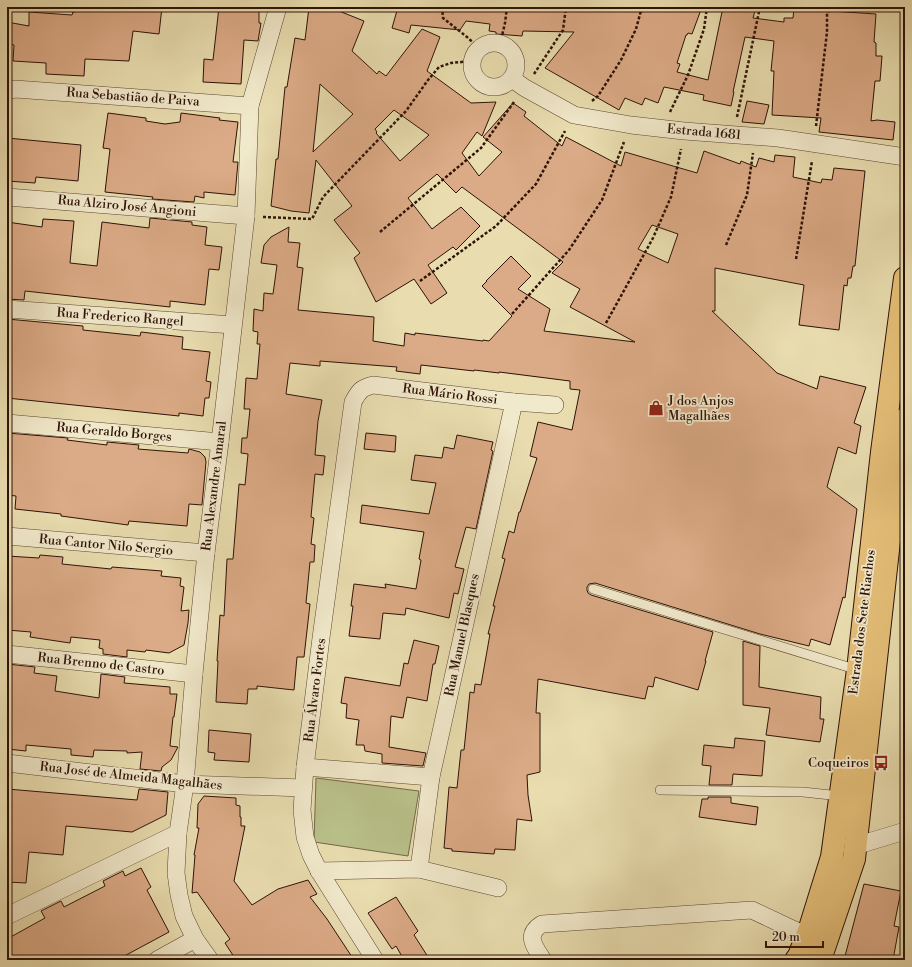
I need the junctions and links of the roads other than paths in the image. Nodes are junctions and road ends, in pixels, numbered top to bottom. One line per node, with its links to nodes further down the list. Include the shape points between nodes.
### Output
1 (278, 7): 4 (street, Rua Alexandre Amaral)
2 (518, 83): 2 (street, via 515,58 506,47 493,43 486,45 476,55 472,68 479,81 492,87); 5 (street, Estrada 1681, via 574,115 684,131 778,138)
3 (11, 90): 4 (street, Rua Sebastião de Paiva)
4 (250, 106): 7 (street, Rua Alexandre Amaral)
5 (905, 157)
6 (7, 197): 7 (street, Rua Alziro José Angioni)
7 (246, 216): 10 (street, Rua Alexandre Amaral)
8 (905, 278): 21 (main road, Estrada dos Sete Riachos, via 882,452)
9 (7, 309): 10 (street, Rua Frederico Rangel)
10 (233, 325): 16 (street, Rua Alexandre Amaral)
11 (352, 402): 12 (street, Rua Mário Rossi, via 364,387 373,384); 24 (street, Rua Álvaro Fortes)
12 (514, 402): 13 (street, Rua Mário Rossi); 25 (street, Rua Manuel Blasques)
13 (555, 404)
14 (7, 423): 16 (street, Rua Geraldo Borges)
15 (904, 429): 32 (main road, Estrada dos Sete Riachos, via 896,474)
16 (220, 442): 18 (street, Rua Alexandre Amaral)
17 (7, 536): 18 (street, Rua Cantor Nilo Sergio)
18 (206, 553): 22 (street, Rua Alexandre Amaral)
19 (593, 589): 21 (lane)
20 (7, 654): 22 (street, Rua Brenno de Castro)
21 (858, 670): 29 (main road, Estrada dos Sete Riachos)
22 (194, 674): 26 (street, Rua Alexandre Amaral)
23 (7, 763): 26 (street, Rua José de Almeida Magalhães)
24 (306, 767): 25 (street); 27 (street, Rua Álvaro Fortes)
25 (431, 777): 33 (street, Rua Manuel Blasques)
26 (185, 784): 27 (street, Rua José de Almeida Magalhães); 31 (street, Rua Alexandre Amaral)
27 (303, 788): 34 (street, Rua Álvaro Fortes, via 302,810 306,837)
28 (660, 790): 29 (lane, via 804,792)
29 (840, 796): 38 (main road, Estrada dos Sete Riachos, via 832,857 810,928)
30 (905, 831): 32 (street)
31 (178, 833): 36 (street); 37 (street, Rua Alexandre Amaral, via 178,895)
32 (856, 846): 38 (main road, Estrada dos Sete Riachos, via 854,859)
33 (420, 869): 34 (street); 35 (street)
34 (319, 872): 41 (street, Rua Álvaro Fortes)
35 (498, 888)
36 (7, 916)
37 (195, 939): 39 (street); 40 (street, Rua Alexandre Amaral)
38 (817, 948): 42 (street, via 752,910 542,924 536,927 532,935 533,944); 43 (main road, Estrada dos Sete Riachos)
39 (157, 960)
40 (210, 960)
41 (375, 960)
42 (544, 960)
43 (796, 960)

